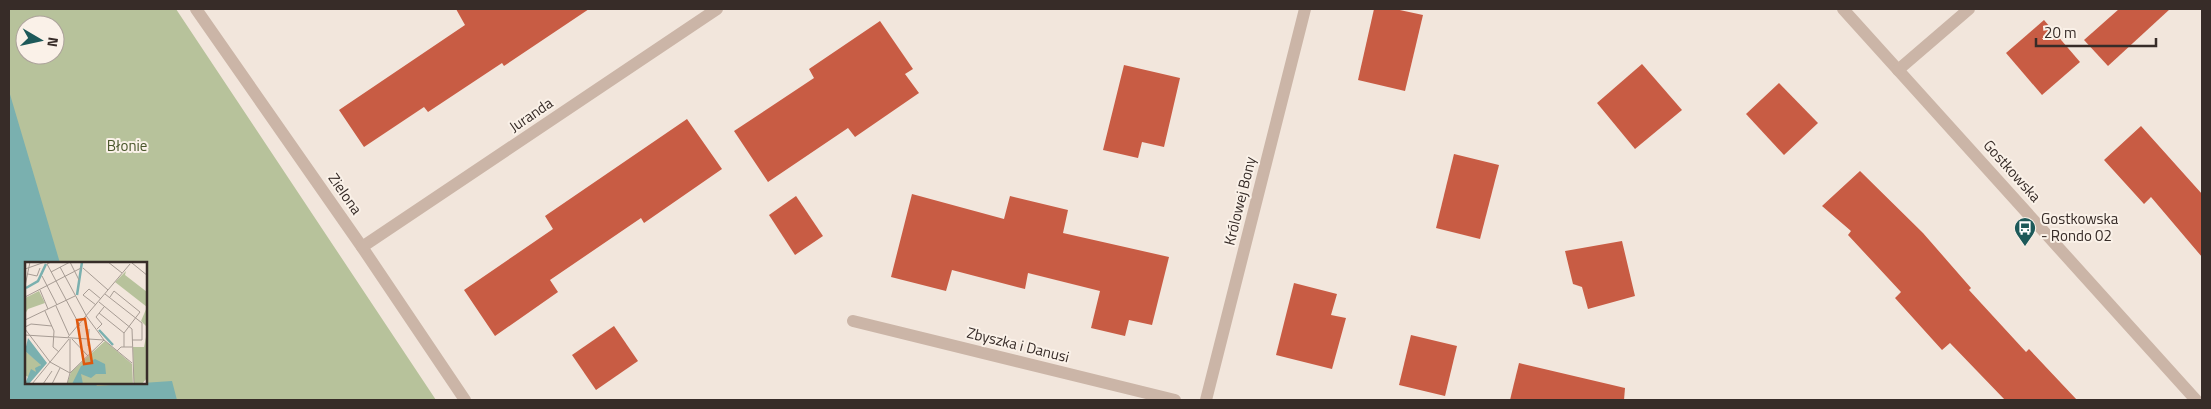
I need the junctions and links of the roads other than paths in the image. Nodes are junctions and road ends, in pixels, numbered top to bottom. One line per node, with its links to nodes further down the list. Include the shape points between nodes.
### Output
1 (196, 9): 7 (street, Zielona)
2 (717, 9): 7 (street, Juranda)
3 (1305, 9): 11 (street, Królowej Bony)
4 (1843, 9): 6 (street, Gostkowska)
5 (1969, 9): 6 (street)
6 (1898, 70): 12 (street, Gostkowska)
7 (362, 247): 9 (street, Zielona)
8 (853, 321): 10 (street, Zbyszka i Danusi)
9 (464, 400)
10 (1175, 400)
11 (1206, 400)
12 (2196, 400)

